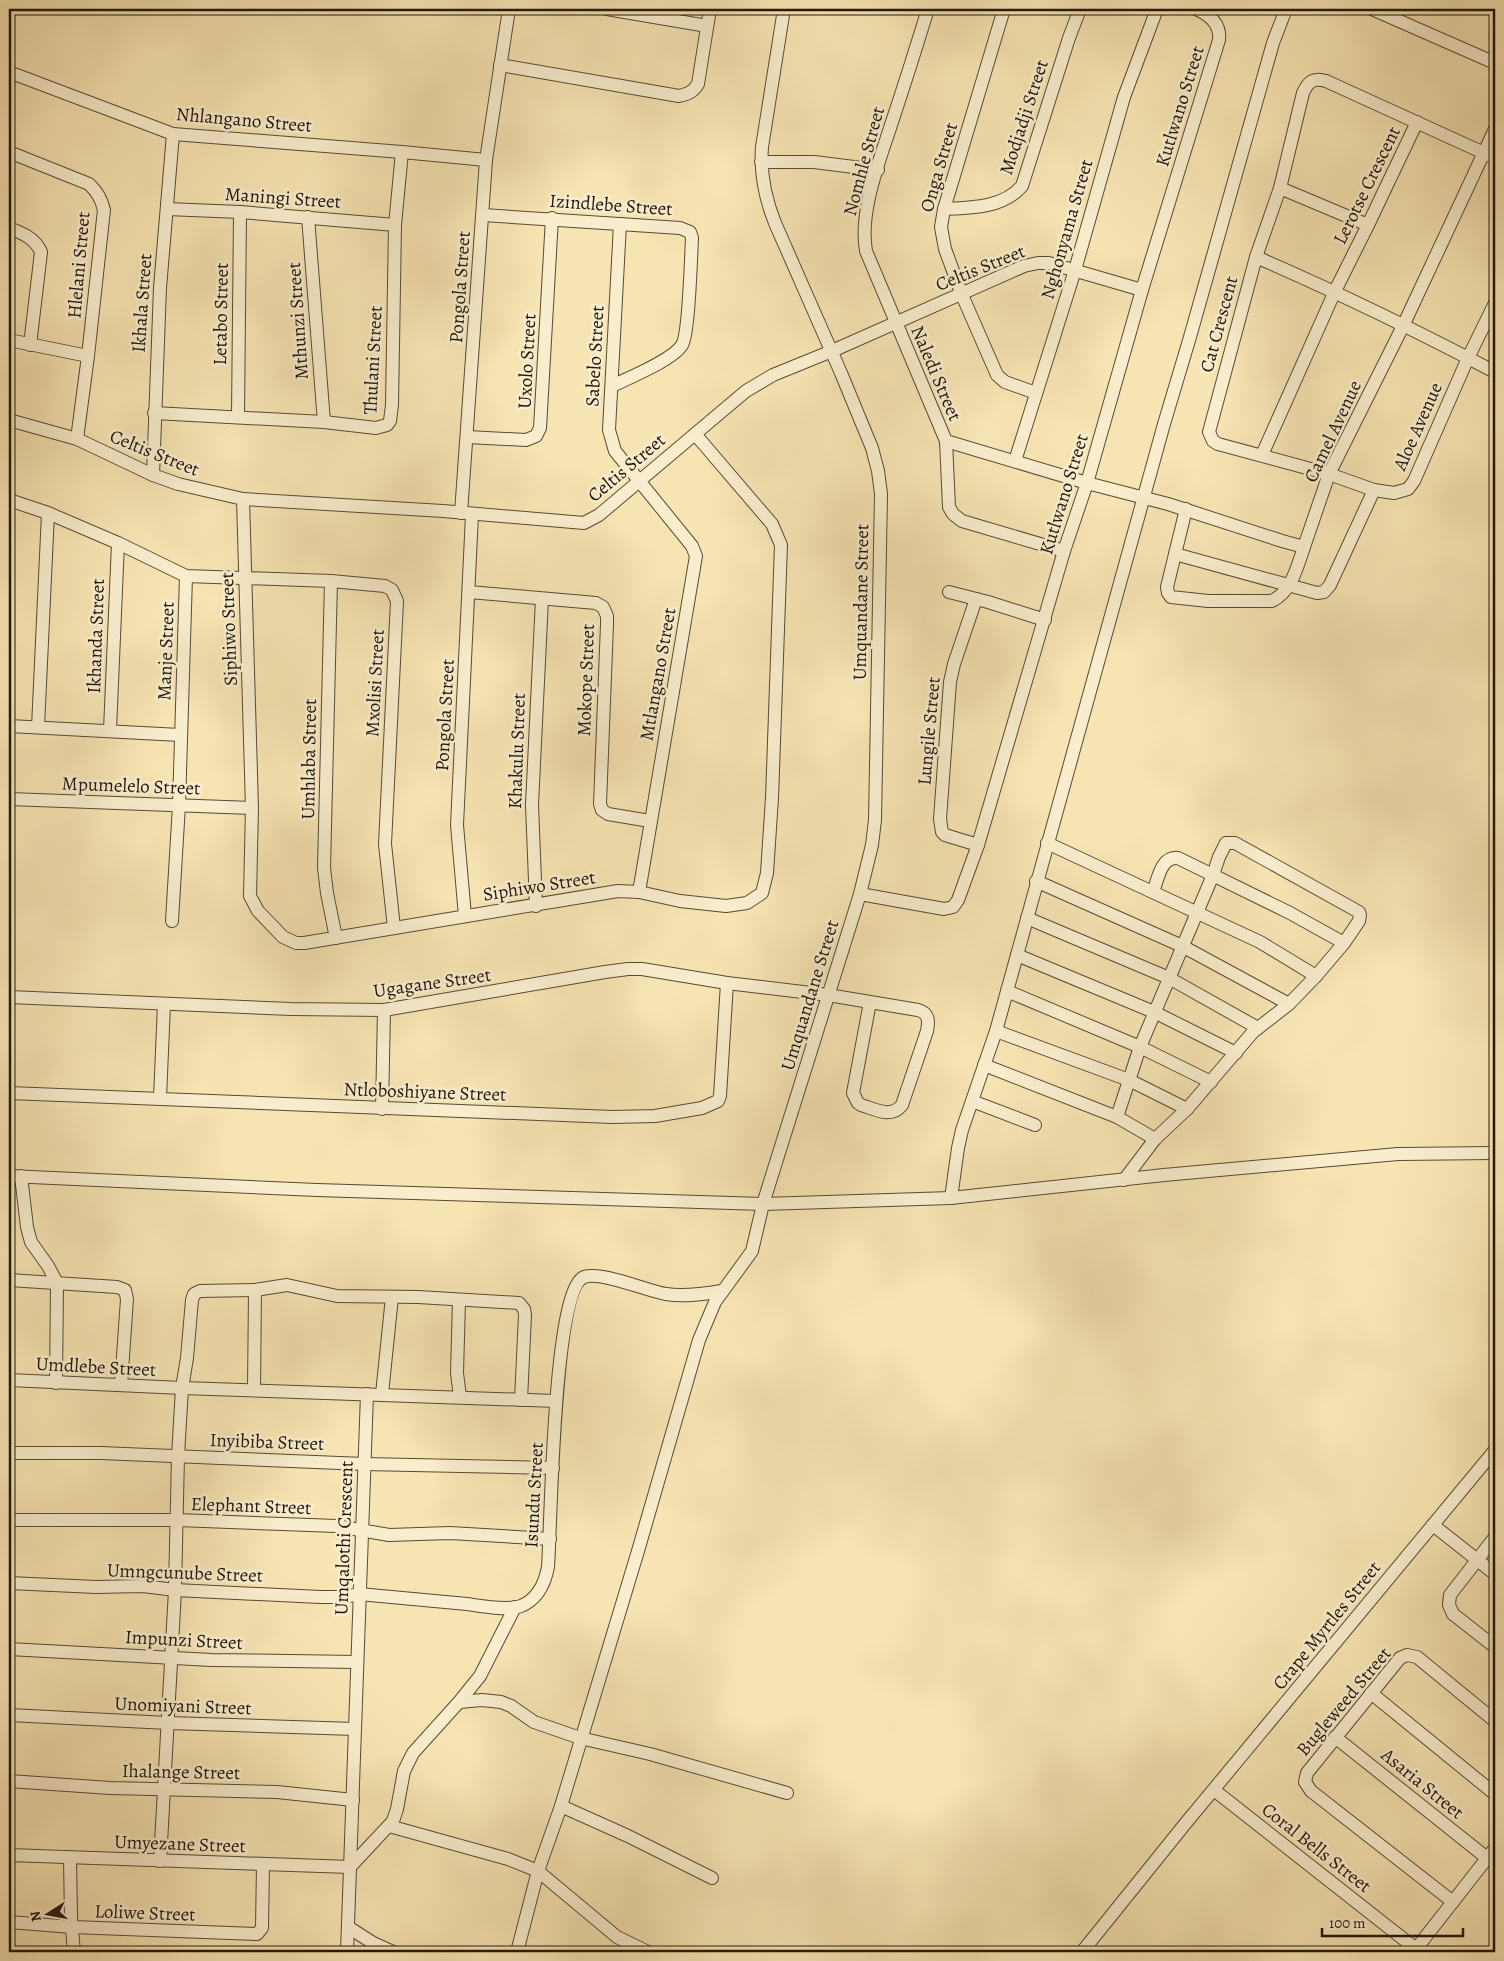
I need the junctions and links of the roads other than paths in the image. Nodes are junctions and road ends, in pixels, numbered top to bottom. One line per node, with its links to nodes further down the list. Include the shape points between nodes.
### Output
1 (509, 9): 15 (street, Pongola Street)
2 (607, 9): 12 (street)
3 (710, 9): 13 (street)
4 (784, 9): 24 (street, Umquandane Street)
5 (928, 9): 25 (street, Nomhle Street)
6 (1004, 9): 28 (street, Onga Street)
7 (1080, 9): 28 (street, Modjadji Street, via 1022,186 999,202 972,208)
8 (1157, 9): 38 (street, Nghonyama Street, via 1124,96)
9 (1196, 9): 39 (street, Kutlwano Street, via 1216,24 1220,31 1219,40)
10 (1286, 9): 69 (street, via 1273,43)
11 (1372, 9): 14 (street)
12 (647, 12): 13 (street)
13 (707, 26): 15 (street, via 698,84 686,95)
14 (1495, 63)
15 (500, 65): 23 (street, Pongola Street)
16 (9, 72): 19 (street, Nhlangano Street)
17 (1417, 122): 22 (street); 26 (street, Lerotse Crescent, via 1326,81 1313,80 1301,99); 35 (street, Lerotse Crescent)
18 (1495, 129): 22 (street, Camel Avenue)
19 (174, 134): 21 (street, Nhlangano Street); 27 (street, Ikhala Street)
20 (9, 152): 48 (street, Hlelani Street, via 88,184 101,199 104,210)
21 (402, 152): 23 (street, Nhlangano Street); 34 (street, Thulani Street)
22 (1490, 155): 44 (street, Camel Avenue)
23 (486, 160): 30 (street, Pongola Street)
24 (761, 162): 25 (street, via 805,162); 47 (street, Umquandane Street, via 764,192 775,224)
25 (878, 170): 43 (street, Nomhle Street, via 867,206 864,240)
26 (1280, 188): 35 (street); 37 (street, Lerotse Crescent)
27 (168, 209): 29 (street, Maningi Street); 53 (street, Ikhala Street, via 160,288)
28 (944, 209): 41 (street, Onga Street, via 942,239)
29 (240, 212): 31 (street, Maningi Street); 54 (street, Letabo Street)
30 (482, 215): 32 (street, Izindlebe Street); 58 (street, Pongola Street)
31 (308, 217): 34 (street, Maningi Street); 56 (street, Mthunzi Street)
32 (552, 218): 33 (street, Izindlebe Street); 58 (street, Uxolo Street, via 540,428 536,436 526,440)
33 (620, 224): 51 (street, Sabelo Street); 51 (street, Izindlebe Street, via 686,229 692,238 682,345 668,357)
34 (395, 225): 56 (street, Thulani Street, via 390,422 376,428)
35 (1368, 225): 40 (street, Lerotse Crescent)
36 (9, 228): 46 (street, via 32,239 41,252)
37 (1256, 257): 40 (street, Cat Crescent); 61 (street, Cat Crescent, via 1209,432 1218,444)
38 (1075, 270): 39 (street, Celtis Street); 41 (street, Celtis Street, via 1049,263 1024,266); 52 (street, Nghonyama Street)
39 (1142, 290): 66 (street, Kutlwano Street)
40 (1335, 290): 44 (street, Cat Crescent); 61 (street, Lerotse Crescent)
41 (962, 295): 43 (street, Celtis Street); 52 (street, Onga Street, via 997,375 1005,382)
42 (1495, 303): 49 (street, Aloe Avenue)
43 (895, 323): 47 (street, Celtis Street); 60 (street, Naledi Street)
44 (1403, 326): 49 (street, Cat Crescent); 63 (street, Camel Avenue)
45 (9, 340): 46 (street)
46 (30, 345): 48 (street)
47 (832, 351): 57 (street, Celtis Street, via 758,383); 101 (street, Umquandane Street, via 872,448 880,494 875,820)
48 (88, 356): 59 (street, Hlelani Street)
49 (1468, 358): 50 (street, Cat Crescent); 67 (street, Aloe Avenue, via 1414,481 1408,489 1394,493)
50 (1495, 372)
51 (612, 386): 65 (street, Sabelo Street, via 611,442 614,451)
52 (1036, 393): 62 (street, Nghonyama Street)
53 (154, 413): 54 (street, Thulani Street); 64 (street, Ikhala Street)
54 (238, 416): 56 (street, Thulani Street)
55 (9, 420): 59 (street, Celtis Street)
56 (324, 422)
57 (695, 434): 65 (street, Celtis Street); 99 (street, Siphiwo Street, via 772,524 781,544 767,872 762,893 751,902 739,905 711,905)
58 (467, 437): 73 (street, Pongola Street)
59 (77, 439): 64 (street, Celtis Street)
60 (946, 441): 62 (street, Naledi Street); 76 (street, via 949,507 953,514 962,521)
61 (1262, 455): 63 (street, Cat Crescent)
62 (1015, 461): 66 (street, Naledi Street)
63 (1329, 474): 67 (street, Aloe Avenue); 75 (street, Camel Avenue)
64 (153, 475): 68 (street, Celtis Street, via 198,490)
65 (639, 481): 73 (street, Celtis Street, via 599,516 584,523); 94 (street, Mtlangano Street, via 692,546 696,556)
66 (1087, 483): 69 (street); 76 (street, Kutlwano Street)
67 (1374, 490): 81 (street, via 1327,590 1317,593)
68 (243, 499): 73 (street, Celtis Street); 79 (street, Siphiwo Street)
69 (1144, 499): 71 (street); 95 (street)
70 (9, 500): 72 (street, Manje Street)
71 (1186, 510): 75 (street); 77 (street)
72 (48, 513): 74 (street, Manje Street); 88 (street)
73 (467, 514): 82 (street, Pongola Street)
74 (118, 543): 78 (street, Manje Street); 89 (street, Ikhanda Street)
75 (1304, 547): 81 (street, Camel Avenue)
76 (1064, 552): 86 (street, Kutlwano Street)
77 (1175, 554): 81 (street); 81 (street, via 1167,587 1170,595 1176,598 1264,602 1278,598)
78 (186, 576): 79 (street, Mxolisi Street); 90 (street, Manje Street)
79 (246, 578): 80 (street, Mxolisi Street); 93 (street, Siphiwo Street)
80 (331, 581): 107 (street, Mxolisi Street, via 385,586 392,590 397,601 385,844); 108 (street, Umhlaba Street, via 324,868)
81 (1290, 585)
82 (469, 592): 84 (street, Mokope Street); 104 (street, Pongola Street, via 457,825)
83 (949, 592): 85 (street)
84 (542, 599): 94 (street, Mokope Street, via 596,603 605,610 600,804 608,814); 102 (street, Khakulu Street, via 532,795)
85 (976, 599): 86 (street); 96 (street, Lungile Street, via 950,682 940,819 945,835)
86 (1045, 620): 96 (street, Kutlwano Street)
87 (9, 726): 88 (street)
88 (38, 727): 89 (street)
89 (110, 730): 90 (street)
90 (180, 735): 92 (street, Manje Street)
91 (9, 799): 92 (street, Mpumelelo Street)
92 (179, 806): 93 (street, Mpumelelo Street); 106 (street, Manje Street)
93 (252, 808): 108 (street, Siphiwo Street, via 252,904 289,941 304,943)
94 (650, 821): 99 (street, Mtlangano Street)
95 (1047, 843): 98 (street); 100 (street)
96 (978, 845): 101 (street, Kutlwano Street, via 953,907 944,909)
97 (1213, 875): 100 (street, via 1171,858 1164,863); 103 (street); 109 (street); 109 (street, via 1224,846 1228,842 1235,843 1359,912 1360,918)
98 (1036, 881): 105 (street); 110 (street)
99 (639, 892): 102 (street, Siphiwo Street, via 602,893)
100 (1153, 892): 103 (street)
101 (860, 894): 116 (street, Umquandane Street)
102 (536, 906): 104 (street, Siphiwo Street)
103 (1197, 912): 110 (street); 112 (street, via 1276,950)
104 (465, 916): 107 (street, Siphiwo Street)
105 (1027, 918): 111 (street); 113 (street)
106 (172, 921)
107 (394, 928): 108 (street, Siphiwo Street)
108 (336, 938)
109 (1344, 942): 112 (street)
110 (1182, 946): 113 (street); 120 (street)
111 (1017, 956): 115 (street); 122 (street)
112 (1316, 976): 120 (street)
113 (1169, 978): 122 (street); 123 (street)
114 (727, 983): 116 (street, Ugagane Street); 121 (street, Ugagane Street, via 628,969); 133 (street, Ntloboshiyane Street, via 722,1090 718,1101 710,1106 655,1116 612,1117)
115 (1007, 991): 124 (street); 125 (street)
116 (828, 995): 118 (street, Ugagane Street); 142 (street, Umquandane Street)
117 (9, 997): 119 (street, Ugagane Street)
118 (870, 1002): 118 (street, Ugagane Street, via 918,1010 925,1013 928,1020 902,1105 891,1112 861,1105 853,1093)
119 (164, 1004): 121 (street, Ugagane Street); 131 (street)
120 (1289, 1004): 123 (street)
121 (384, 1010): 133 (street)
122 (1154, 1012): 125 (street); 126 (street)
123 (1258, 1028): 126 (street)
124 (996, 1030): 127 (street); 128 (street)
125 (1140, 1047): 128 (street); 129 (street)
126 (1236, 1053): 129 (street)
127 (984, 1065): 132 (street); 135 (street)
128 (1129, 1080): 134 (street); 135 (street)
129 (1211, 1082): 134 (street)
130 (9, 1093): 131 (street, Ntloboshiyane Street)
131 (160, 1098): 133 (street, Ntloboshiyane Street)
132 (972, 1101): 136 (street); 141 (street, via 958,1148)
133 (382, 1109)
134 (1187, 1109): 137 (street)
135 (1117, 1117): 137 (street)
136 (1035, 1125)
137 (1155, 1139): 140 (street)
138 (1495, 1153): 140 (street, via 1398,1154)
139 (15, 1176): 142 (street, via 317,1190); 144 (street, via 31,1242)
140 (1124, 1180): 141 (street)
141 (951, 1198): 142 (street)
142 (763, 1204): 146 (street, Umquandane Street, via 752,1251)
143 (9, 1280): 144 (street)
144 (57, 1283): 150 (street); 151 (street, via 125,1290)
145 (255, 1290): 147 (street, via 287,1285 338,1296); 152 (street, via 210,1290 194,1294); 153 (street)
146 (722, 1291): 158 (street, Isundu Street, via 665,1294 604,1278 580,1280 568,1307); 189 (street, Umquandane Street, via 709,1313 694,1356)
147 (392, 1297): 148 (street); 155 (street)
148 (459, 1301): 156 (street, via 457,1373); 157 (street, via 514,1302 523,1306)
149 (9, 1380): 150 (street, Umdlebe Street)
150 (56, 1382): 151 (street, Umdlebe Street)
151 (121, 1385): 152 (street, Umdlebe Street)
152 (182, 1388): 153 (street); 161 (street)
153 (254, 1390): 154 (street)
154 (367, 1394): 155 (street); 162 (street, Umqalothi Crescent)
155 (382, 1394): 156 (street)
156 (460, 1397): 157 (street)
157 (521, 1400): 158 (street)
158 (556, 1401): 163 (street, Isundu Street)
159 (1495, 1450): 166 (street, Crape Myrtles Street)
160 (9, 1453): 161 (street, Inyibiba Street)
161 (178, 1456): 162 (street, Inyibiba Street); 165 (street)
162 (364, 1464): 163 (street, Inyibiba Street); 167 (street, Umqalothi Crescent)
163 (553, 1468): 169 (street, Isundu Street)
164 (9, 1520): 165 (street, Elephant Street)
165 (177, 1520): 167 (street, Elephant Street, via 337,1526); 173 (street)
166 (1432, 1525): 170 (street); 192 (street, Crape Myrtles Street)
167 (362, 1531): 169 (street, Elephant Street, via 389,1535 450,1533); 174 (street, Umqalothi Crescent)
168 (1495, 1537): 170 (street)
169 (550, 1539): 175 (street, Isundu Street, via 546,1580 530,1601)
170 (1476, 1560): 171 (street); 176 (street, via 1450,1595 1449,1605 1453,1614)
171 (1495, 1574)
172 (9, 1583): 173 (street, Umngcunube Street, via 144,1586)
173 (175, 1590): 174 (street, Umngcunube Street, via 320,1597); 178 (street)
174 (359, 1594): 175 (street); 179 (street, Umqalothi Crescent)
175 (515, 1607): 180 (street)
176 (1495, 1647)
177 (9, 1649): 178 (street, Impunzi Street)
178 (171, 1657): 179 (street, Impunzi Street); 186 (street)
179 (357, 1662): 187 (street, Umqalothi Crescent)
180 (480, 1676): 182 (street); 183 (street)
181 (1371, 1693): 185 (street, Bugleweed Street, via 1400,1658 1407,1655 1416,1657); 188 (street, Bugleweed Street); 194 (street)
182 (491, 1700): 183 (street); 189 (street, via 511,1706 534,1722)
183 (460, 1702): 197 (street, via 412,1753 404,1772 395,1816)
184 (9, 1715): 186 (street, Unomiyani Street)
185 (1495, 1720)
186 (168, 1723): 187 (street, Unomiyani Street); 191 (street)
187 (355, 1729): 195 (street, Umqalothi Crescent)
188 (1335, 1737): 198 (street, Asaria Street); 206 (street, Bugleweed Street, via 1307,1772 1305,1782 1311,1791)
189 (580, 1738): 193 (street, via 650,1754); 196 (street, Umquandane Street)
190 (9, 1781): 191 (street, Ihalange Street, via 70,1787)
191 (164, 1789): 195 (street, Ihalange Street, via 277,1792); 201 (street)
192 (1214, 1790): 210 (street, Coral Bells Street); 216 (street, Crape Myrtles Street)
193 (787, 1793)
194 (1495, 1794)
195 (353, 1800): 203 (street, Umqalothi Crescent)
196 (561, 1806): 204 (street, Umquandane Street); 205 (street)
197 (389, 1826): 203 (street); 204 (street, via 508,1859)
198 (1491, 1853): 206 (street)
199 (9, 1855): 200 (street, Umyezane Street)
200 (70, 1858): 201 (street, Umyezane Street); 209 (street)
201 (160, 1861): 202 (street, Umyezane Street)
202 (262, 1865): 203 (street, Umyezane Street); 209 (street, Loliwe Street, via 262,1928 257,1934)
203 (350, 1867): 208 (street, Umqalothi Crescent)
204 (538, 1871): 214 (street, Umquandane Street); 215 (street, via 617,1937)
205 (712, 1878)
206 (1453, 1902): 210 (street)
207 (9, 1922): 209 (street, Loliwe Street)
208 (348, 1927): 212 (street, Umqalothi Crescent); 213 (street)
209 (72, 1928): 211 (street)
210 (1418, 1951)
211 (74, 1952)
212 (347, 1952)
213 (393, 1952)
214 (517, 1952)
215 (648, 1952)
216 (1082, 1952)

